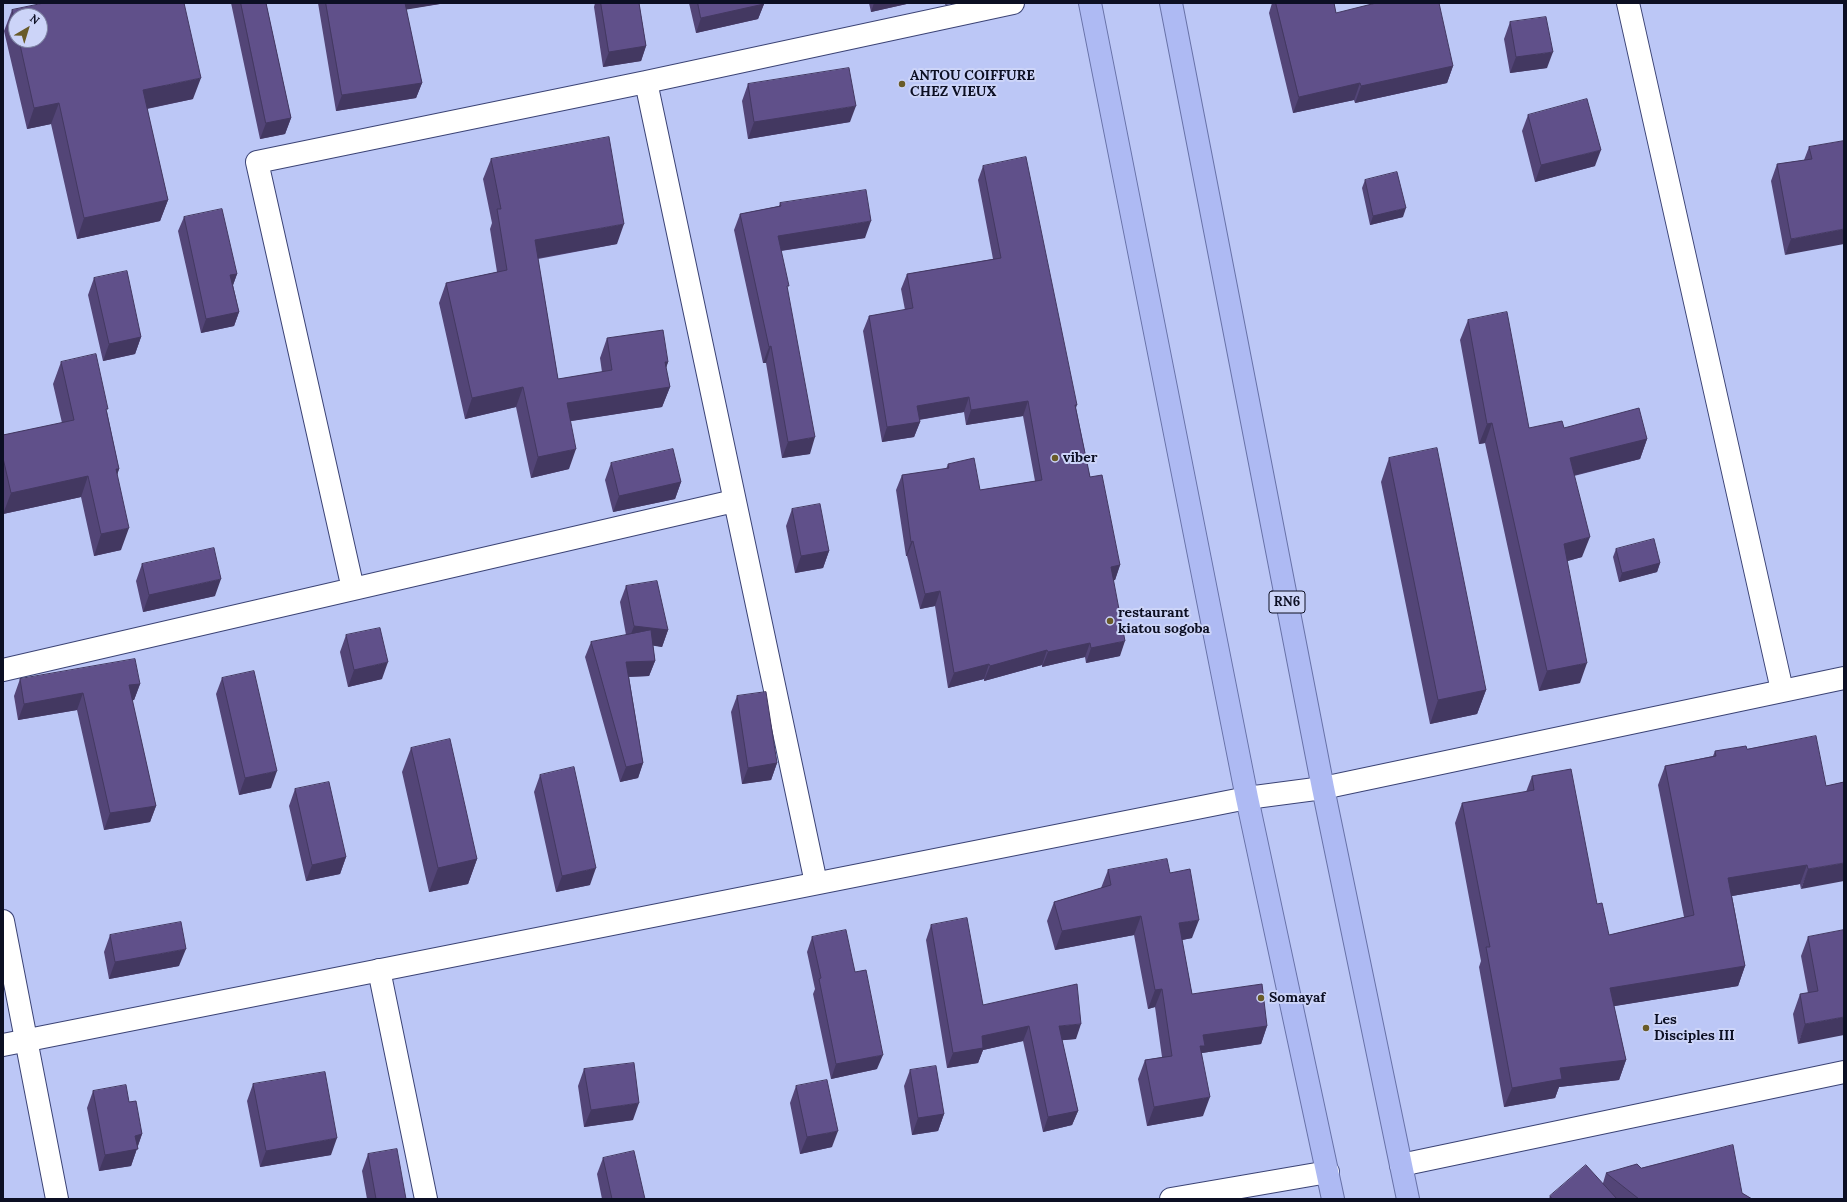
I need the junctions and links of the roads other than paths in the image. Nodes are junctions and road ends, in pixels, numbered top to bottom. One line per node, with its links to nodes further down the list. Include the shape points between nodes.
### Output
1 (1013, 3): 5 (street)
2 (1090, 3): 12 (highway)
3 (1171, 3): 11 (highway, RN6)
4 (1628, 3): 10 (street)
5 (646, 82): 6 (street); 7 (street, via 257,162)
6 (734, 501): 7 (street); 13 (street)
7 (352, 589): 8 (street)
8 (3, 670)
9 (1844, 678): 10 (street)
10 (1782, 690): 11 (street)
11 (1323, 788): 12 (street); 19 (highway, RN6)
12 (1247, 798): 13 (street); 20 (highway)
13 (816, 883): 15 (street)
14 (3, 922): 16 (street)
15 (379, 970): 16 (street); 22 (street)
16 (26, 1040): 17 (street); 21 (street)
17 (3, 1045)
18 (1844, 1072): 19 (street)
19 (1401, 1165): 25 (highway, RN6)
20 (1328, 1172): 23 (street); 24 (highway)
21 (58, 1199)
22 (426, 1199)
23 (1171, 1199)
24 (1333, 1199)
25 (1408, 1199)

